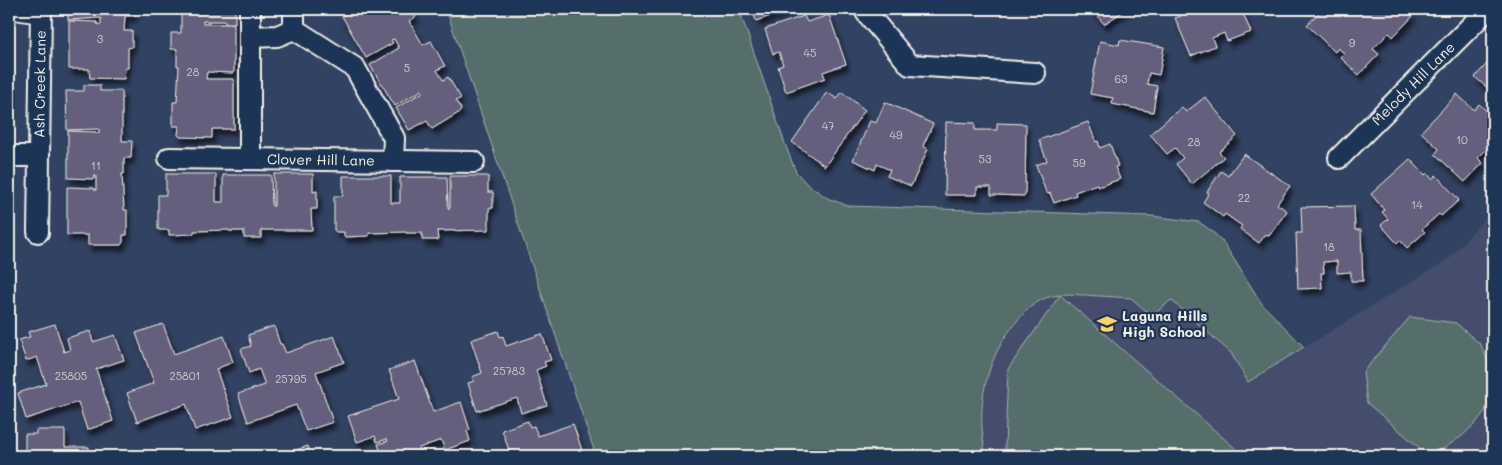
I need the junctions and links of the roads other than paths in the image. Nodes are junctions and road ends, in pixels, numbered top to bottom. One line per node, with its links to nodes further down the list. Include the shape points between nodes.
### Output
1 (15, 9): 5 (street, Ash Creek Lane)
2 (294, 9): 7 (street)
3 (865, 9): 9 (street, via 910,65)
4 (1488, 9): 13 (street, Melody Hill Lane)
5 (41, 11): 11 (street, Ash Creek Lane)
6 (250, 11): 8 (street, Clover Hill Lane)
7 (294, 29): 8 (street, via 277,36); 15 (street, Clover Hill Lane, via 355,68 394,138)
8 (250, 37): 14 (street, Clover Hill Lane)
9 (1035, 74)
10 (9, 156): 11 (street, Ash Creek Lane)
11 (39, 156): 17 (street, Ash Creek Lane)
12 (169, 158): 14 (street, Clover Hill Lane)
13 (1339, 158)
14 (250, 159): 15 (street, Clover Hill Lane)
15 (393, 161): 16 (street, Clover Hill Lane)
16 (474, 162)
17 (38, 232)

